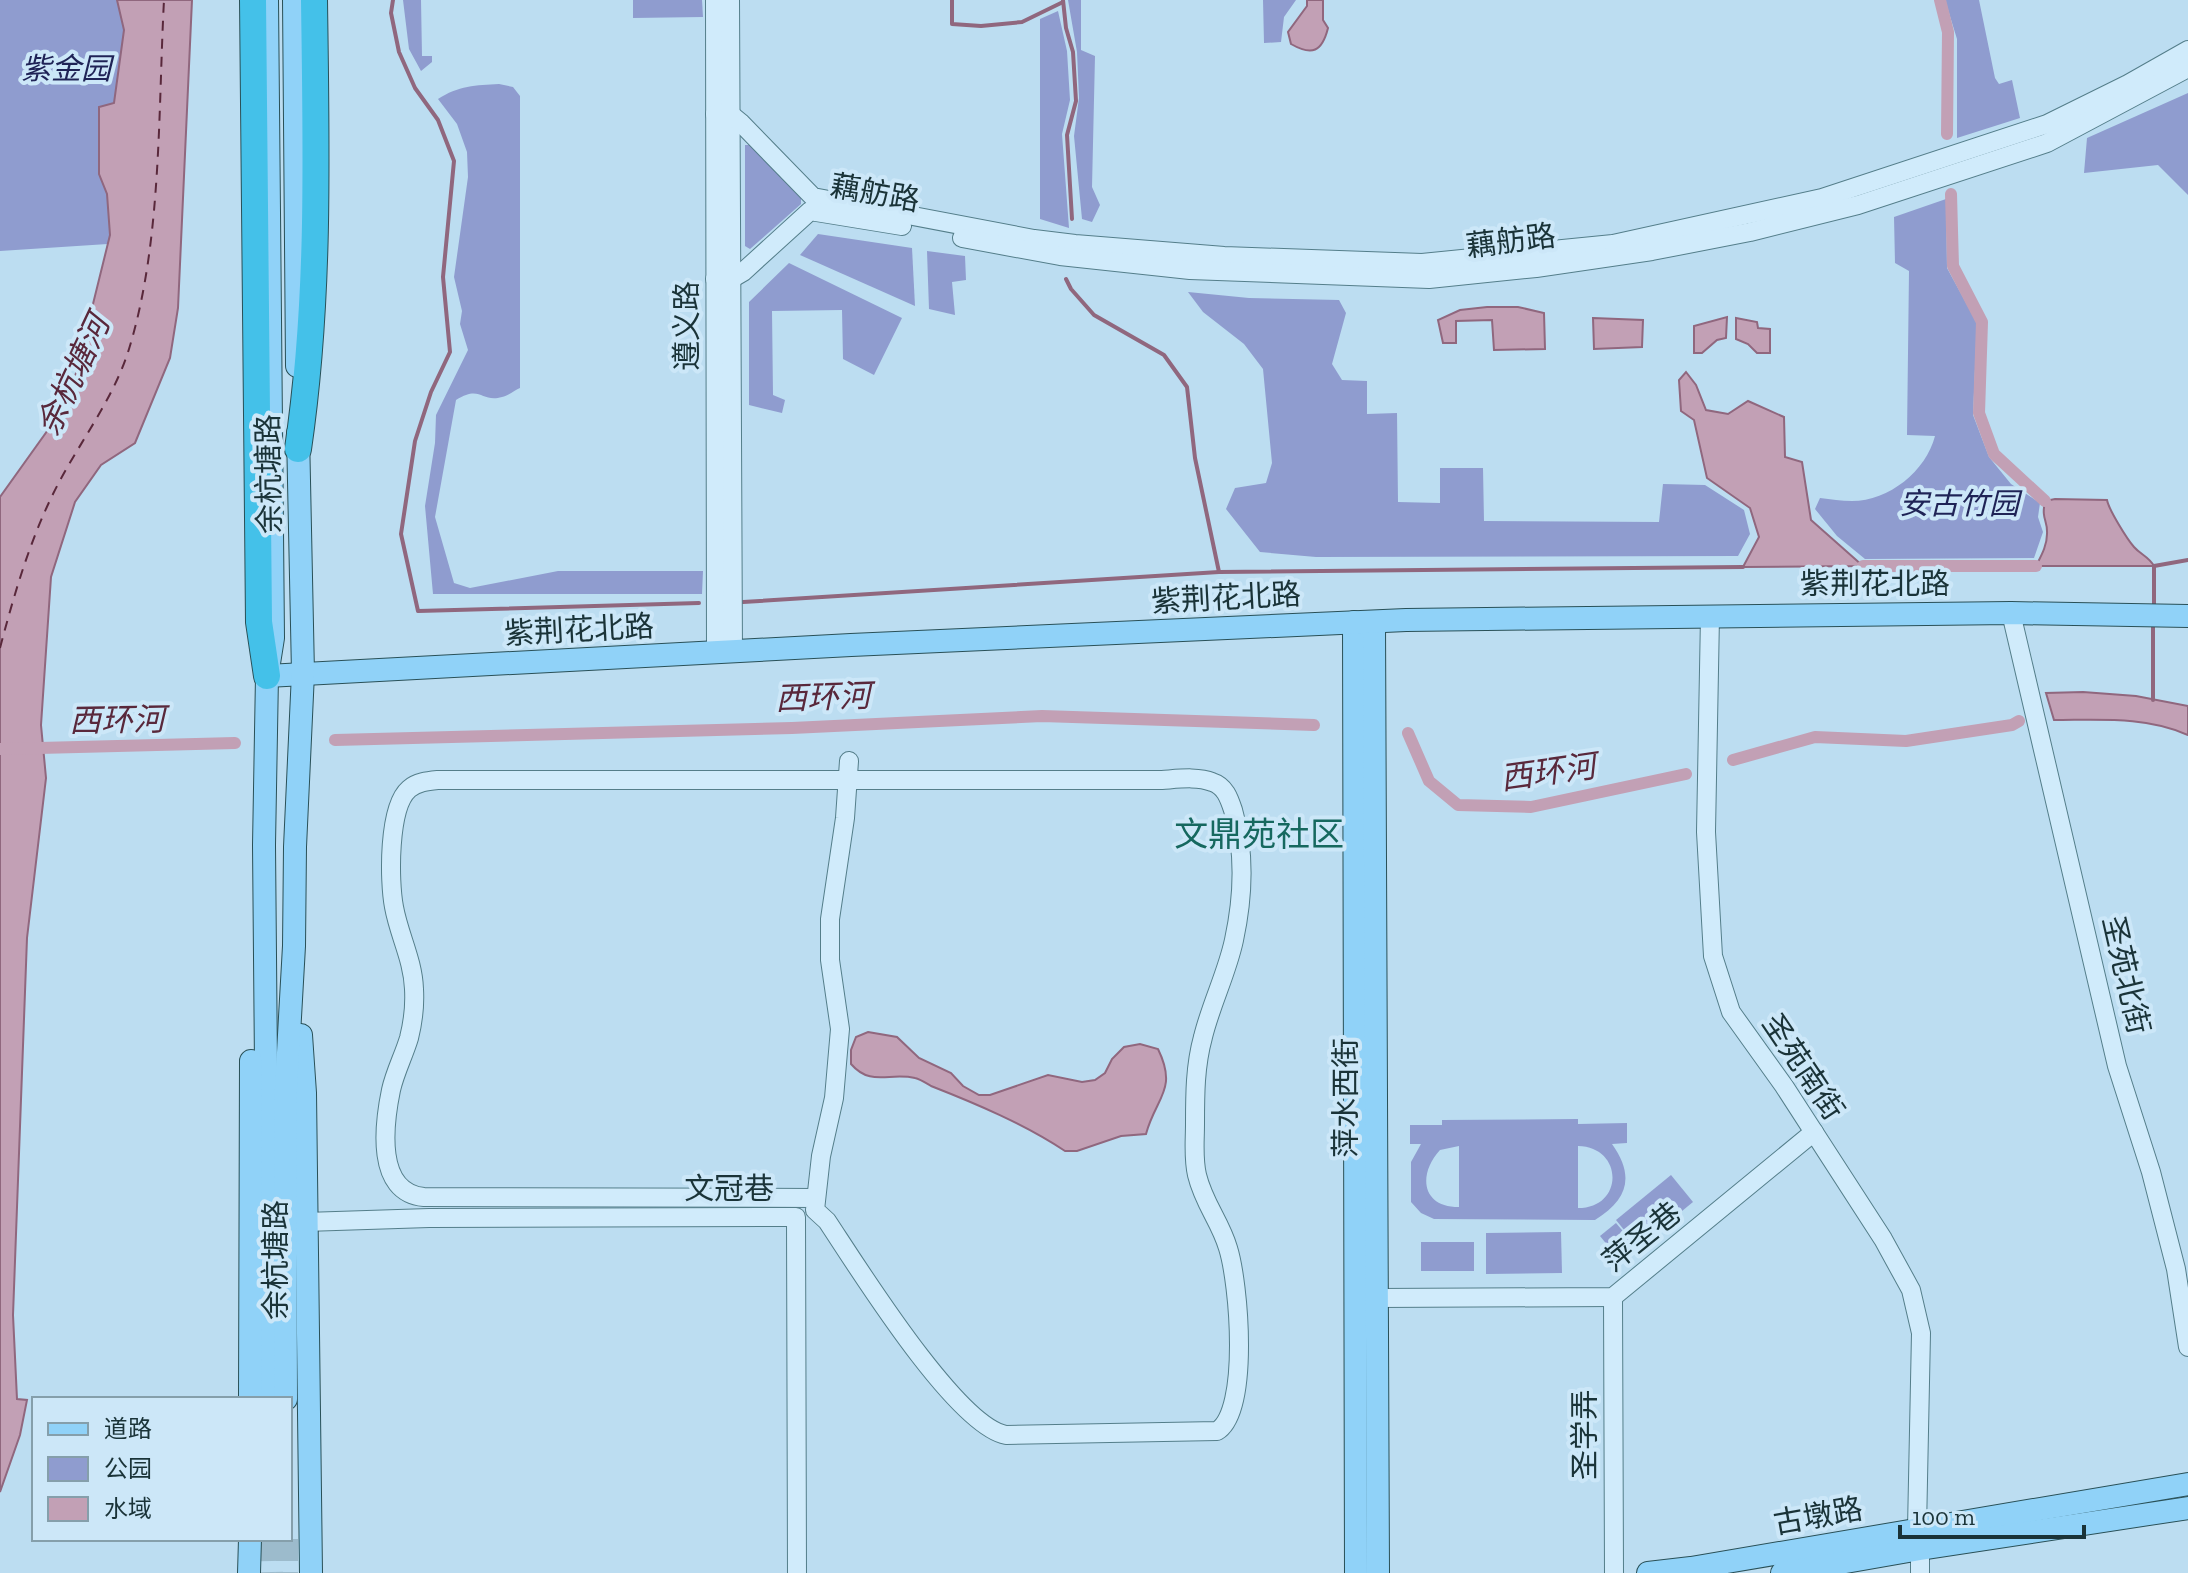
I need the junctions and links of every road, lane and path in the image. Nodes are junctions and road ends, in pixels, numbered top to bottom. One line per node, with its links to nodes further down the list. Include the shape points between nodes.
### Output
1 (253, 0): 19 (highway, via 259,622)
2 (267, 0): 19 (main road, 余杭塘路, via 273,638)
3 (294, 0): 12 (main road, 余杭塘路)
4 (314, 0): 12 (highway, via 316,249 309,373)
5 (715, 0): 9 (street, 遵义路)
6 (730, 0): 9 (street, 遵义路)
7 (2188, 50): 10 (street, 藕舫路, via 2047,124 1914,169 1822,198 1613,244 1422,263 1224,256 1034,239)
8 (2188, 68): 10 (street, 藕舫路, via 2047,143 1858,205 1652,251 1429,279 1115,264 1034,253)
9 (723, 114): 10 (street, via 762,142); 11 (street, 遵义路)
10 (812, 204): 11 (street, via 743,272)
11 (723, 279): 17 (street, 遵义路)
12 (298, 449): 18 (main road, 余杭塘路)
13 (2011, 613): 14 (main road, 紫荆花北路); 15 (main road, 紫荆花北路); 30 (street, 圣苑北街, via 2117,1066 2176,1269)
14 (1710, 616): 16 (main road, 紫荆花北路); 25 (street, 圣苑南街, via 1706,832 1713,956 1731,1012)
15 (2188, 616)
16 (1364, 622): 17 (main road, 紫荆花北路); 21 (main road, 萍水西街)
17 (725, 653): 18 (main road, 紫荆花北路)
18 (303, 673): 19 (main road, 紫荆花北路); 24 (main road, 余杭塘路)
19 (267, 676): 23 (main road, 余杭塘路)
20 (849, 761): 22 (street)
21 (1365, 763): 29 (main road, 萍水西街); 41 (main road, 萍水西街)
22 (847, 781): 26 (street, via 830,919 840,1029); 26 (street, via 427,781 404,796 392,853 394,908 407,945 414,1012 392,1089 385,1141 395,1184 404,1192 424,1197); 26 (street, via 1200,779 1225,790 1238,830 1242,879 1234,941 1201,1042 1195,1082 1195,1164 1202,1196 1223,1231 1235,1286 1238,1360 1230,1417 1217,1431 995,1434 973,1418 886,1312 815,1210)
23 (266, 945): 31 (main road, 余杭塘路, via 251,1039); 32 (main road, 余杭塘路)
24 (294, 946): 27 (main road, 余杭塘路, via 305,1093); 33 (main road, 余杭塘路, via 285,1106)
25 (1814, 1132): 28 (street, 萍圣巷); 36 (street, 圣苑南街, via 1911,1290 1921,1333)
26 (816, 1198)
27 (305, 1222): 39 (main road, 余杭塘路); 40 (street, 文冠巷, via 796,1217)
28 (1613, 1297): 29 (street, 萍圣巷); 43 (street, 圣学弄)
29 (1377, 1298): 42 (main road, 萍水西街)
30 (2188, 1347)
31 (250, 1397)
32 (269, 1397)
33 (286, 1397)
34 (2188, 1484): 36 (main road, 古墩路)
35 (2188, 1508): 36 (main road, 古墩路)
36 (1918, 1539): 44 (main road, 古墩路); 45 (main road, 古墩路); 46 (street, 圣苑南街)
37 (250, 1541): 38 (main road)
38 (249, 1573)
39 (311, 1573)
40 (797, 1573)
41 (1356, 1573)
42 (1378, 1573)
43 (1614, 1573)
44 (1648, 1573)
45 (1782, 1573)
46 (1920, 1573)

